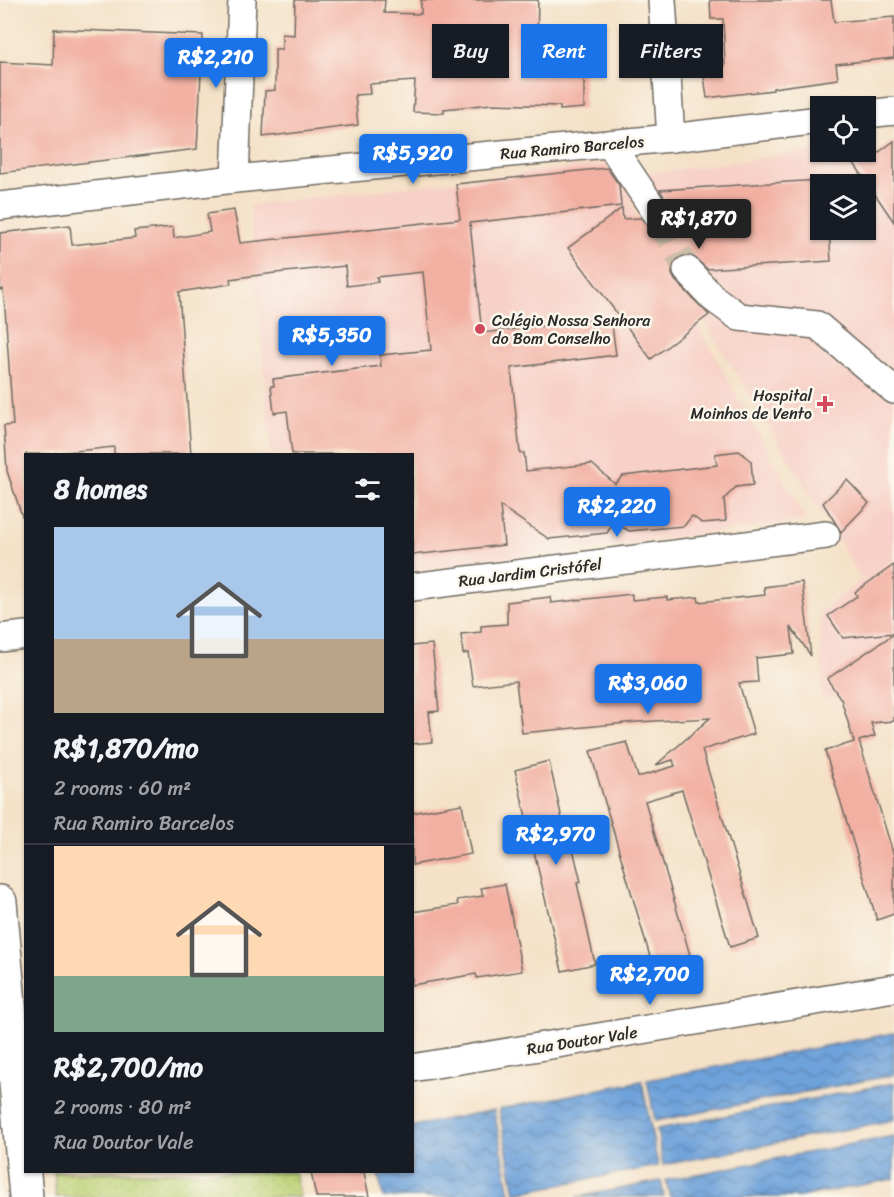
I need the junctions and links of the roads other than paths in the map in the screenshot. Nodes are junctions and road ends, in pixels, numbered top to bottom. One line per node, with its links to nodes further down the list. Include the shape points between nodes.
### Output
1 (242, 0): 8 (street)
2 (662, 0): 6 (street)
3 (894, 111): 4 (street)
4 (876, 113)
5 (810, 121): 6 (street, Rua Ramiro Barcelos)
6 (671, 138): 7 (street, Rua Ramiro Barcelos)
7 (610, 144): 8 (street, Rua Ramiro Barcelos); 10 (street)
8 (235, 179): 9 (street, Rua Ramiro Barcelos)
9 (0, 206)
10 (659, 217)
11 (687, 270): 12 (street, via 738,317 817,325)
12 (894, 390)
13 (826, 535): 14 (street, Rua Jardim Cristófel)
14 (414, 587)
15 (24, 635): 16 (street)
16 (0, 638)
17 (0, 902): 20 (main road)
18 (894, 988): 19 (street, Rua Doutor Vale)
19 (414, 1068)
20 (15, 1128): 21 (main road)
21 (26, 1197)

